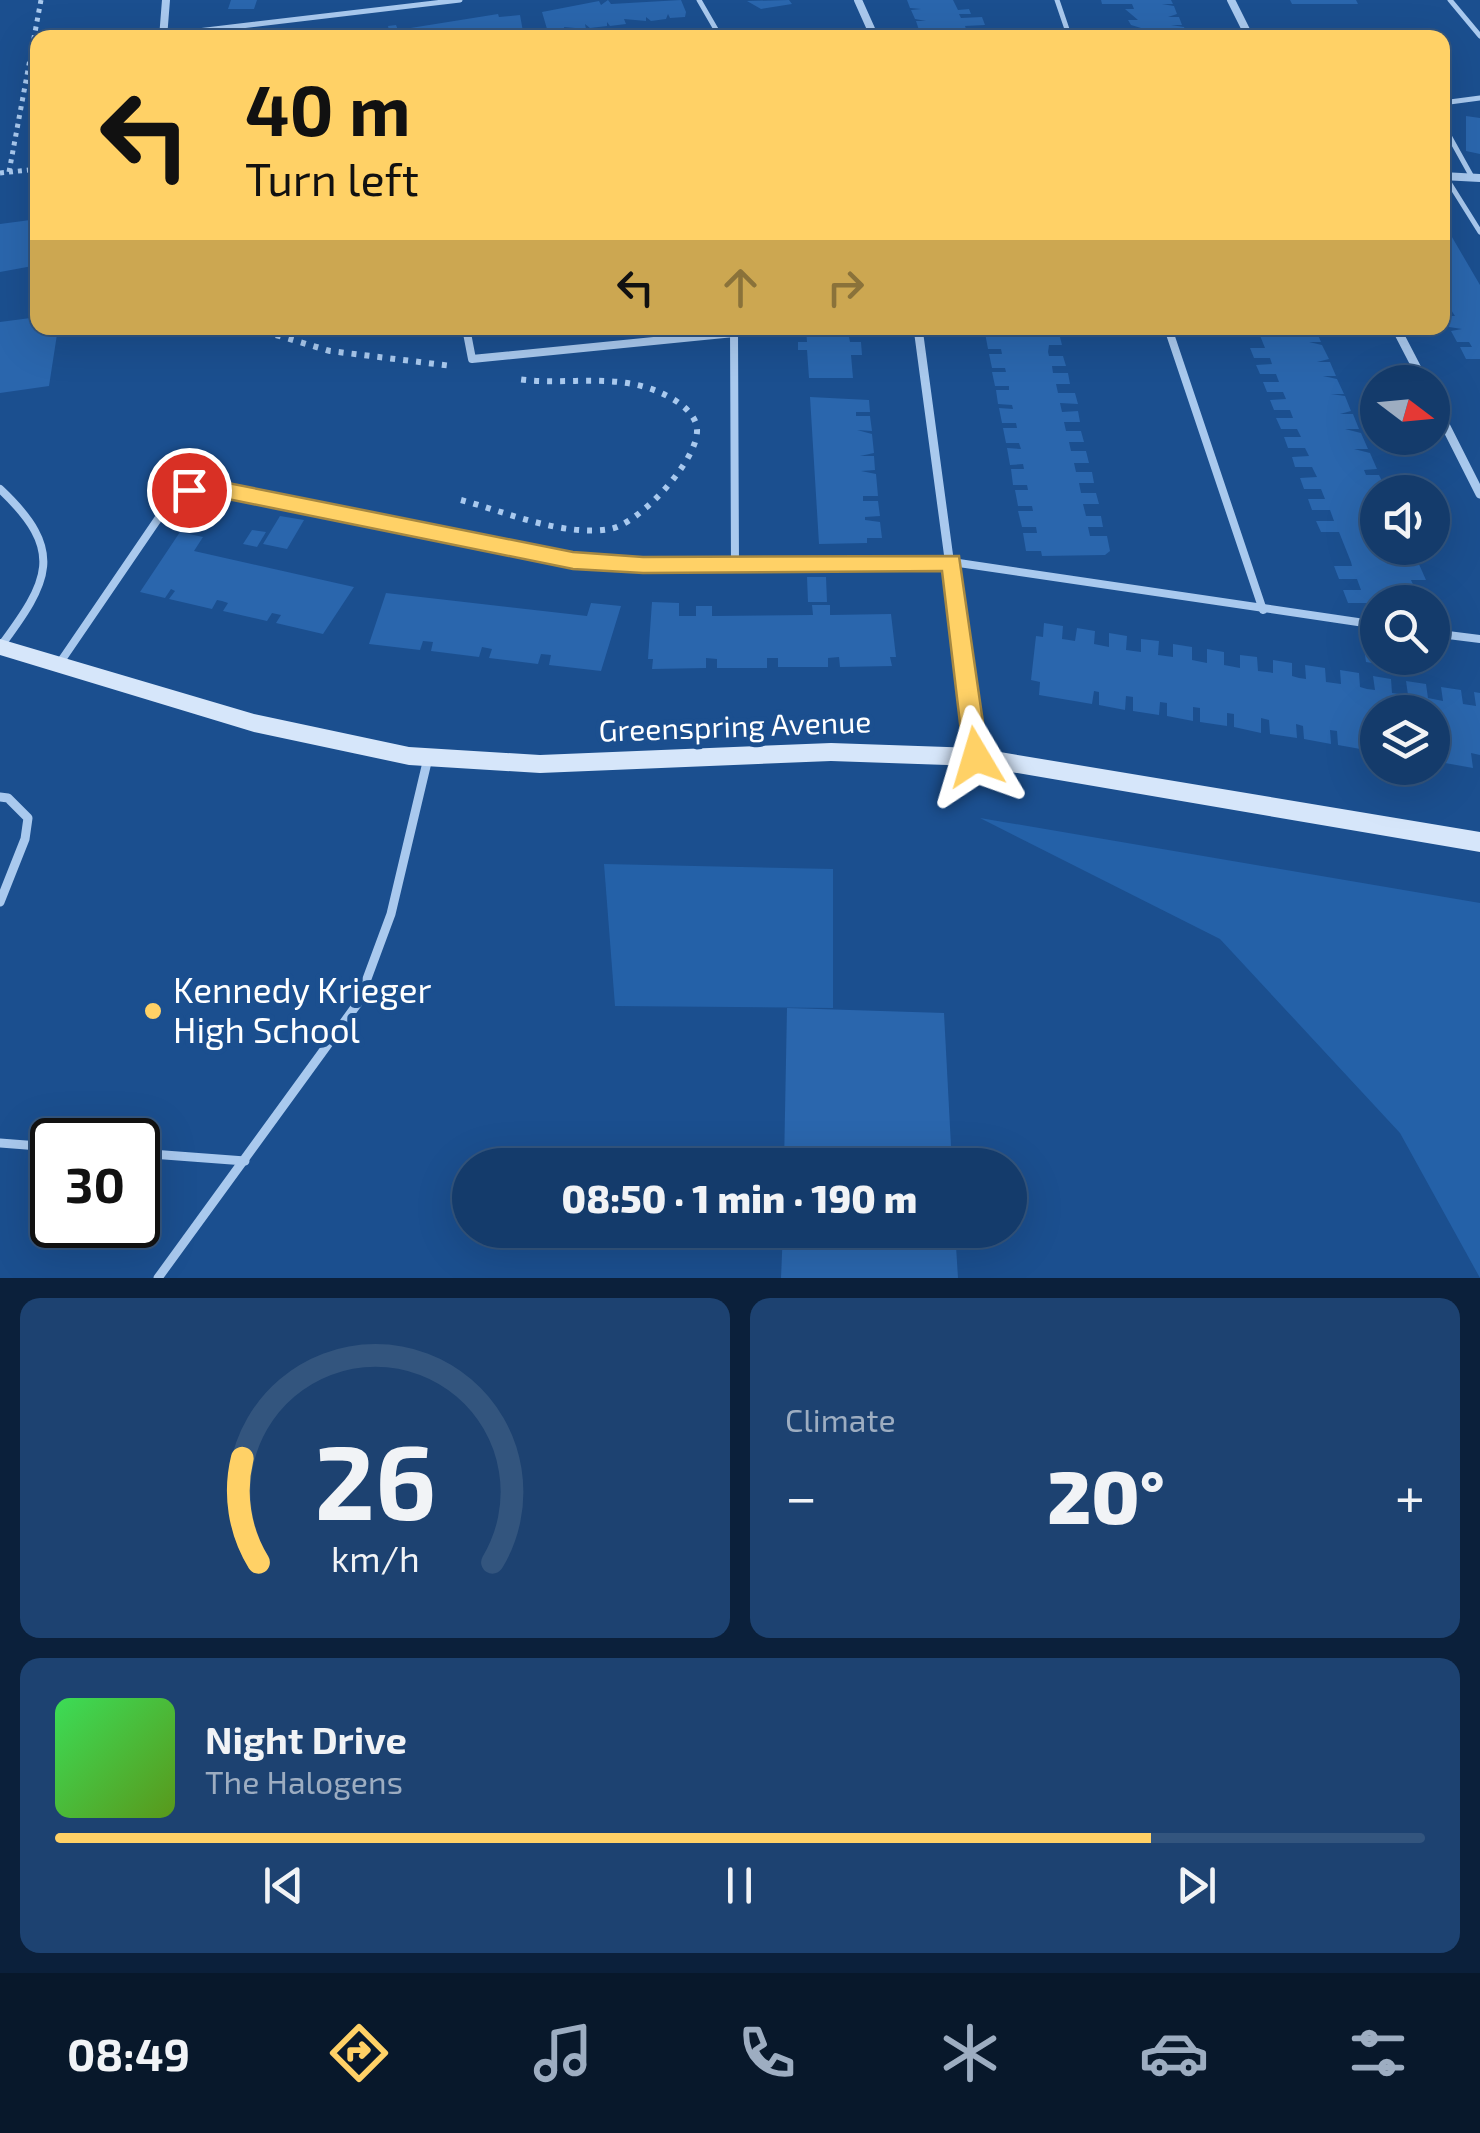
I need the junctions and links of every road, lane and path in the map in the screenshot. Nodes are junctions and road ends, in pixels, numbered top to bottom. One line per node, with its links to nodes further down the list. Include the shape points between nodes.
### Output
1 (41, 0): 9 (path)
2 (166, 0): 10 (street)
3 (460, 0): 11 (lane)
4 (698, 0): 12 (lane)
5 (858, 0): 13 (street)
6 (1058, 0): 14 (lane)
7 (1230, 0): 15 (street)
8 (1450, 0): 16 (lane)
9 (35, 30)
10 (164, 30)
11 (213, 30)
12 (716, 30)
13 (872, 30)
14 (1067, 30)
15 (1246, 30)
16 (1480, 36)
17 (30, 59): 22 (path)
18 (1480, 98): 19 (lane)
19 (1450, 102)
20 (1450, 136): 25 (lane)
21 (30, 169): 22 (path)
22 (9, 172): 23 (path)
23 (0, 173)
24 (1450, 176): 25 (street)
25 (1476, 177)
26 (1450, 185): 27 (lane)
27 (1480, 232)
28 (279, 335): 36 (path, via 330,351)
29 (467, 335): 30 (lane, via 472,359)
30 (689, 335)
31 (734, 335): 43 (lane)
32 (919, 335): 42 (street)
33 (1170, 335): 44 (lane)
34 (1400, 335): 35 (street)
35 (1415, 365)
36 (456, 367)
37 (510, 377): 41 (path, via 540,383 631,381 687,410 696,439 680,468 622,527 588,528)
38 (1450, 435): 40 (street)
39 (0, 489): 48 (lane, via 30,514 46,548 46,570 32,606)
40 (1480, 494)
41 (461, 500)
42 (952, 562): 43 (lane); 44 (lane); 50 (street)
43 (735, 565): 49 (lane, via 573,560 208,487 175,494)
44 (1263, 610): 45 (lane)
45 (1360, 623)
46 (1450, 635): 47 (lane)
47 (1480, 639)
48 (0, 647): 49 (main road, Greenspring Avenue)
49 (59, 664): 51 (main road, Greenspring Avenue, via 254,723)
50 (976, 757): 51 (main road, Greenspring Avenue, via 831,752 540,764); 53 (main road, Greenspring Avenue)
51 (428, 758): 60 (lane, via 391,914 358,1003)
52 (0, 797): 55 (lane, via 28,818)
53 (1480, 842)
54 (0, 866): 55 (lane)
55 (14, 866): 56 (lane)
56 (0, 902)
57 (0, 1143): 58 (lane)
58 (30, 1145)
59 (160, 1155): 60 (lane)
60 (245, 1161): 61 (lane)
61 (158, 1278)

